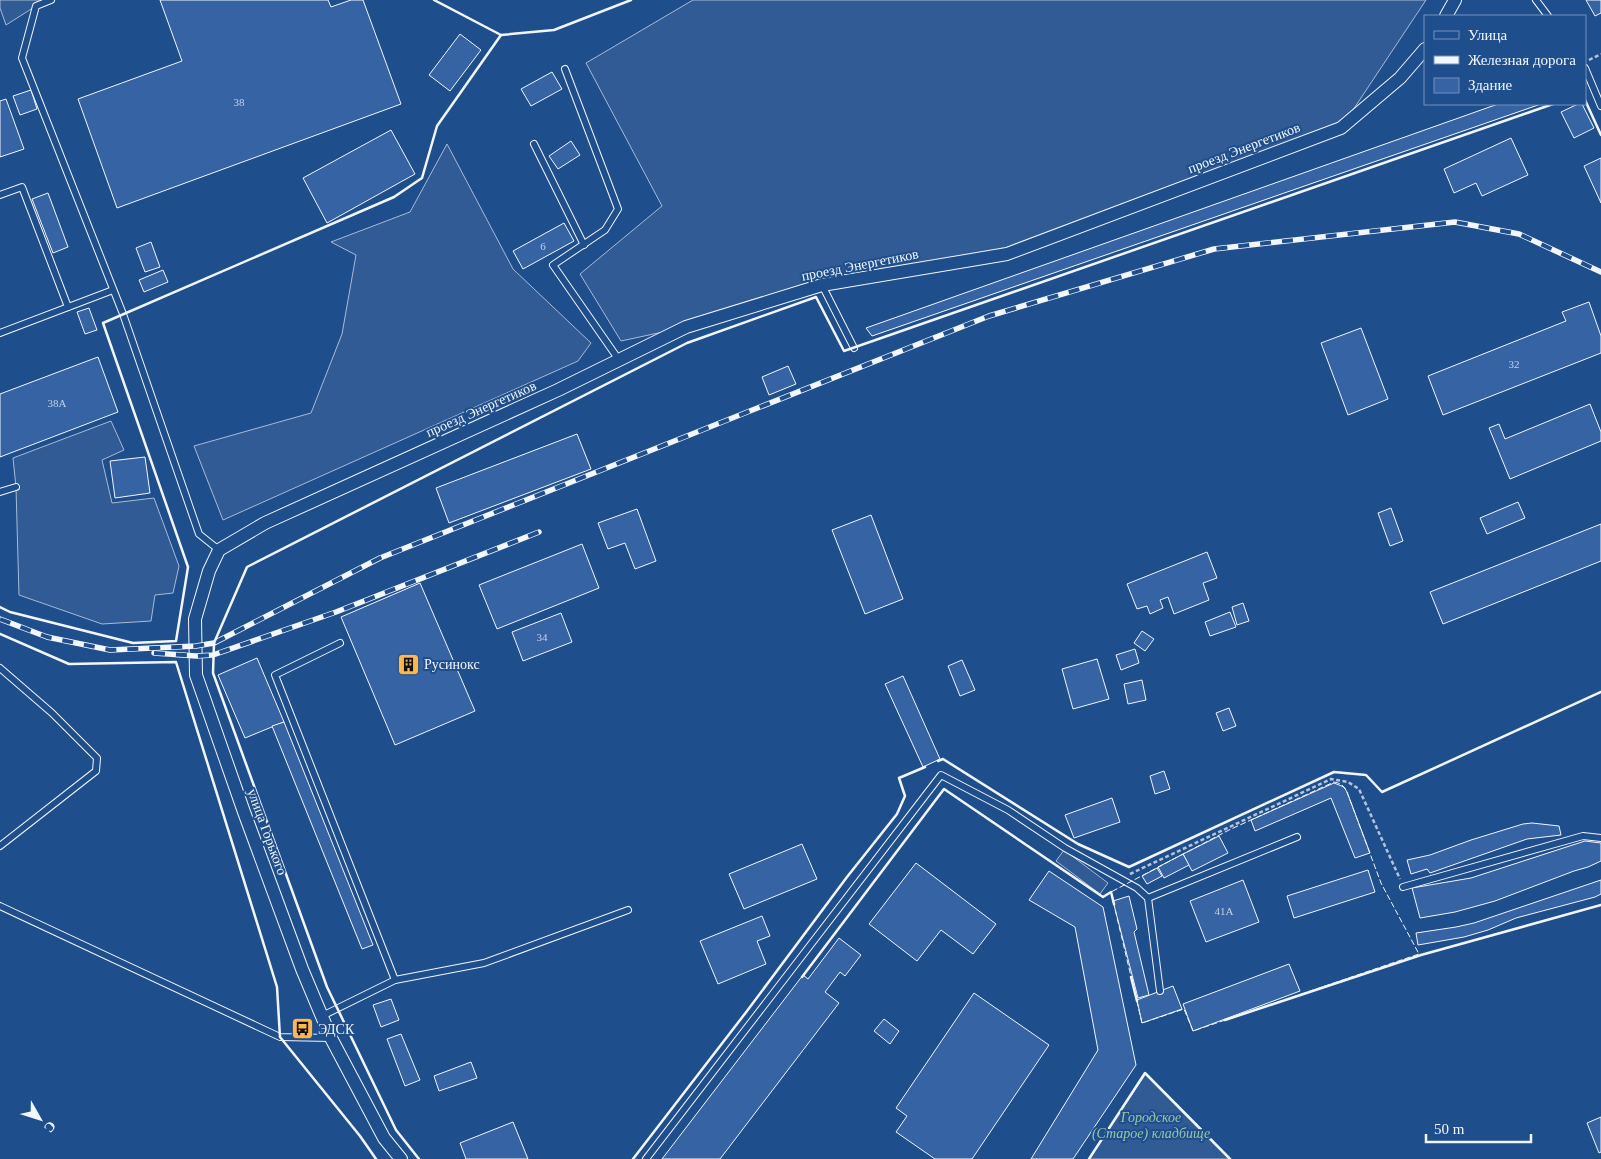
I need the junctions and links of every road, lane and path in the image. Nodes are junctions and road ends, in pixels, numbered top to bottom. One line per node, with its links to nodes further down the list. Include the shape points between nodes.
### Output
1 (51, 0): 16 (lane, via 36,6 22,58)
2 (1455, 0): 4 (street)
3 (1536, 0): 5 (lane)
4 (1447, 15)
5 (1547, 15)
6 (1424, 50): 15 (street, проезд Энергетиков, via 1400,78 1341,128 1007,254)
7 (1601, 54): 8 (path)
8 (1586, 62)
9 (565, 69): 14 (lane, via 618,209 606,230)
10 (1586, 70): 11 (lane)
11 (1601, 104)
12 (534, 144): 14 (lane)
13 (0, 195): 17 (lane, via 22,187)
14 (584, 245): 20 (lane, via 553,265)
15 (822, 285): 19 (lane); 20 (street, проезд Энергетиков, via 686,327)
16 (113, 290): 17 (lane); 23 (lane, via 199,534)
17 (68, 307): 18 (lane)
18 (0, 332)
19 (854, 348)
20 (619, 360): 23 (street, проезд Энергетиков, via 265,523)
21 (16, 487): 22 (lane)
22 (0, 492)
23 (219, 550): 36 (street, улица Горького, via 209,571 195,619 196,675)
24 (340, 643): 34 (lane, via 275,675)
25 (0, 668): 28 (lane, via 97,758 96,771)
26 (1297, 837): 31 (lane)
27 (1601, 838): 30 (lane, via 1583,836)
28 (0, 846)
29 (1120, 879): 30 (path, via 1331,779 1348,782 1359,789); 31 (lane); 39 (lane, via 1008,810 941,775)
30 (1403, 887)
31 (1148, 898): 35 (lane)
32 (0, 906): 37 (lane, via 280,1037)
33 (628, 910): 34 (lane, via 484,963)
34 (396, 980): 36 (lane)
35 (1160, 991)
36 (322, 1016): 37 (street, улица Горького)
37 (331, 1038): 38 (street, улица Горького, via 384,1138)
38 (401, 1159)
39 (646, 1159)

